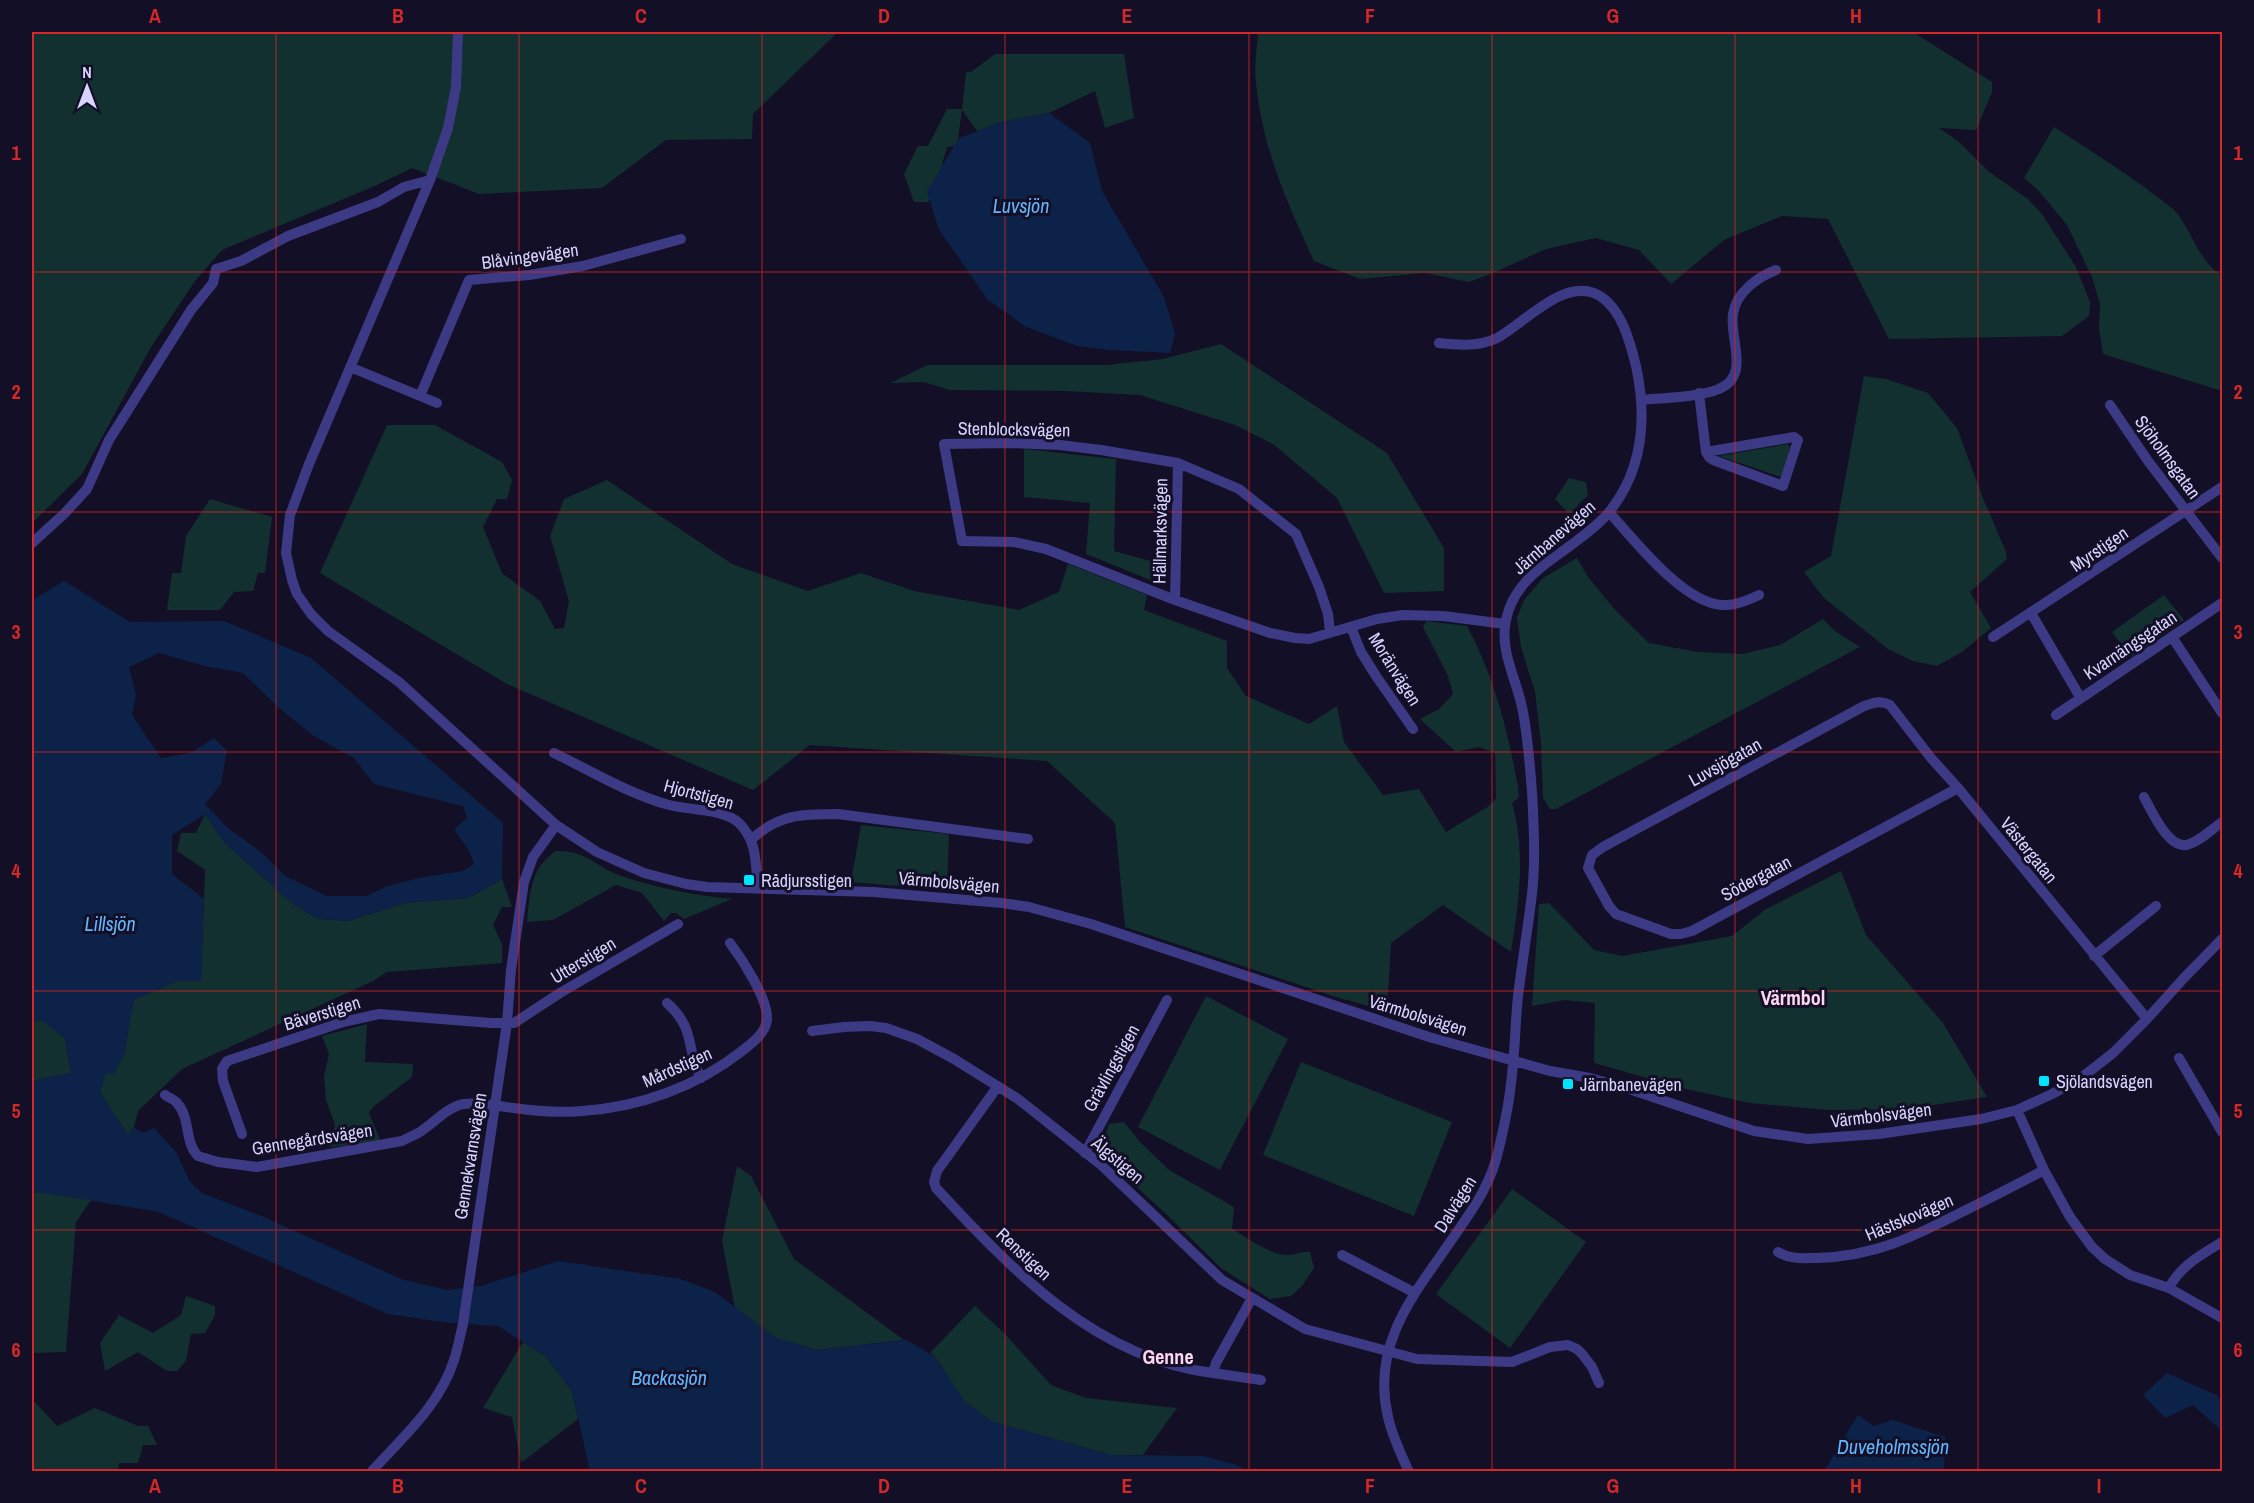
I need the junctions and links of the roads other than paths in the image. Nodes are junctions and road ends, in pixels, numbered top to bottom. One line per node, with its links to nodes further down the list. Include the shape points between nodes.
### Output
1 (458, 32): 2 (street, Värmbolsvägen, via 452,112)
2 (430, 180): 6 (street, Värmbolsvägen); 17 (street, via 404,187 378,202 216,269 213,283 191,309 110,440 87,489)
3 (681, 239): 8 (street, Blåvingevägen, via 583,266 469,280)
4 (1776, 270): 7 (street, via 1745,290 1735,304 1734,375 1720,389)
5 (1439, 343): 9 (street, Järnbanevägen, via 1469,345 1496,339 1542,306 1574,292 1589,292 1602,297 1621,321 1633,354)
6 (350, 367): 8 (street); 37 (street, Värmbolsvägen, via 290,515 286,554 297,594 328,631 399,682)
7 (1699, 393): 9 (street); 12 (street)
8 (420, 396): 10 (street)
9 (1641, 400): 16 (street, Järnbanevägen, via 1642,424 1632,474)
10 (437, 403)
11 (2110, 405): 15 (street, Sjöholmsgatan)
12 (1706, 452): 12 (street, via 1713,460 1783,486 1798,440 1794,437)
13 (1178, 463): 20 (street, Hällmarksvägen); 20 (street, Stenblocksvägen, via 1060,445 944,444 962,541 1014,542 1046,549); 25 (street, Stenblocksvägen, via 1239,489 1296,534 1319,586)
14 (2223, 487): 15 (street, Myrstigen)
15 (2188, 511): 18 (street, Sjöholmsgatan); 22 (street, Myrstigen)
16 (1609, 512): 19 (street, via 1659,566 1696,598 1730,605); 23 (street, Järnbanevägen, via 1522,585)
17 (32, 543)
18 (2223, 558)
19 (1759, 595)
20 (1175, 600): 25 (street, Stenblocksvägen, via 1285,636 1309,639)
21 (2223, 603): 27 (street, Kvarnängsgatan)
22 (2031, 614): 26 (street, Myrstigen); 28 (street)
23 (1505, 624): 24 (street, Stenblocksvägen, via 1403,615); 53 (street, Järnbanevägen, via 1507,653 1523,711 1532,795 1532,901)
24 (1351, 627): 25 (street, Stenblocksvägen); 32 (street, Moränvägen, via 1361,652)
25 (1330, 632)
26 (1993, 637)
27 (2172, 637): 28 (street, Kvarnängsgatan); 30 (street)
28 (2080, 697): 31 (street, Kvarnängsgatan)
29 (1886, 703): 34 (street, Västergatan); 40 (street, Luvsjögatan, via 1864,706 1760,762 1604,847 1592,855)
30 (2223, 713)
31 (2056, 715)
32 (1413, 729)
33 (554, 753): 38 (street, Hjortstigen, via 665,804 730,817)
34 (1958, 788): 40 (street, Södergatan, via 1681,934 1616,914 1592,877); 46 (street, Västergatan)
35 (2144, 797): 36 (street, via 2170,840 2178,845 2193,842)
36 (2223, 822)
37 (556, 825): 41 (street, Värmbolsvägen, via 597,852 644,873 707,887); 50 (street, Gennekvarnsvägen, via 533,857 524,882)
38 (752, 839): 39 (street, via 771,823 812,814); 41 (street)
39 (1028, 839)
40 (1589, 864)
41 (758, 888): 53 (street, Värmbolsvägen, via 874,892 1029,907)
42 (2156, 906): 46 (street)
43 (678, 924): 50 (street, Utterstigen, via 520,1021)
44 (2223, 939): 49 (street, Värmbolsvägen)
45 (730, 943): 54 (street, Mårdstigen, via 763,1001 766,1025 753,1042 725,1065)
46 (2094, 956): 49 (street, Västergatan)
47 (1167, 1000): 61 (street, Grävlingstigen)
48 (667, 1003): 54 (street, via 685,1023)
49 (2147, 1019): 58 (street, Värmbolsvägen, via 2081,1078)
50 (507, 1023): 57 (street, Gennekvarnsvägen); 60 (street, Bäverstigen, via 363,1016 227,1061 222,1069 223,1081)
51 (812, 1031): 55 (street, Älgstigen, via 870,1026 902,1032)
52 (2179, 1058): 59 (street)
53 (1513, 1060): 58 (street, Värmbolsvägen, via 1623,1088 1754,1131 1808,1139 1879,1134); 67 (street, Dalvägen, via 1499,1149 1488,1185)
54 (701, 1078): 57 (street, Mårdstigen, via 658,1097 581,1111)
55 (998, 1086): 61 (street, Älgstigen); 71 (street, Renstigen, via 937,1171 936,1188 1011,1266 1079,1322 1174,1366)
56 (165, 1095): 57 (street, Gennegårdsvägen, via 177,1103 183,1114 190,1144 198,1156 257,1167 402,1141 460,1104)
57 (495, 1105): 74 (street, Gennekvarnsvägen, via 454,1362 437,1397)
58 (2017, 1110): 62 (street)
59 (2223, 1132)
60 (242, 1134)
61 (1085, 1153): 68 (street, Älgstigen, via 1129,1190 1210,1271)
62 (2044, 1170): 64 (street, Hästskovägen, via 1888,1247 1830,1257 1797,1258); 66 (street, via 2092,1247 2130,1275)
63 (2223, 1242): 66 (street, via 2183,1268)
64 (1778, 1252)
65 (1342, 1254): 67 (street)
66 (2169, 1288): 69 (street)
67 (1414, 1293): 70 (street, Dalvägen, via 1401,1315)
68 (1252, 1298): 70 (street, Älgstigen, via 1305,1329); 71 (street)
69 (2223, 1318)
70 (1389, 1351): 73 (street, via 1417,1359 1499,1363 1568,1346 1583,1355); 75 (street, Dalvägen, via 1385,1403)
71 (1213, 1373): 72 (street, Renstigen)
72 (1261, 1380)
73 (1599, 1383)
74 (370, 1472)
75 (1409, 1472)

